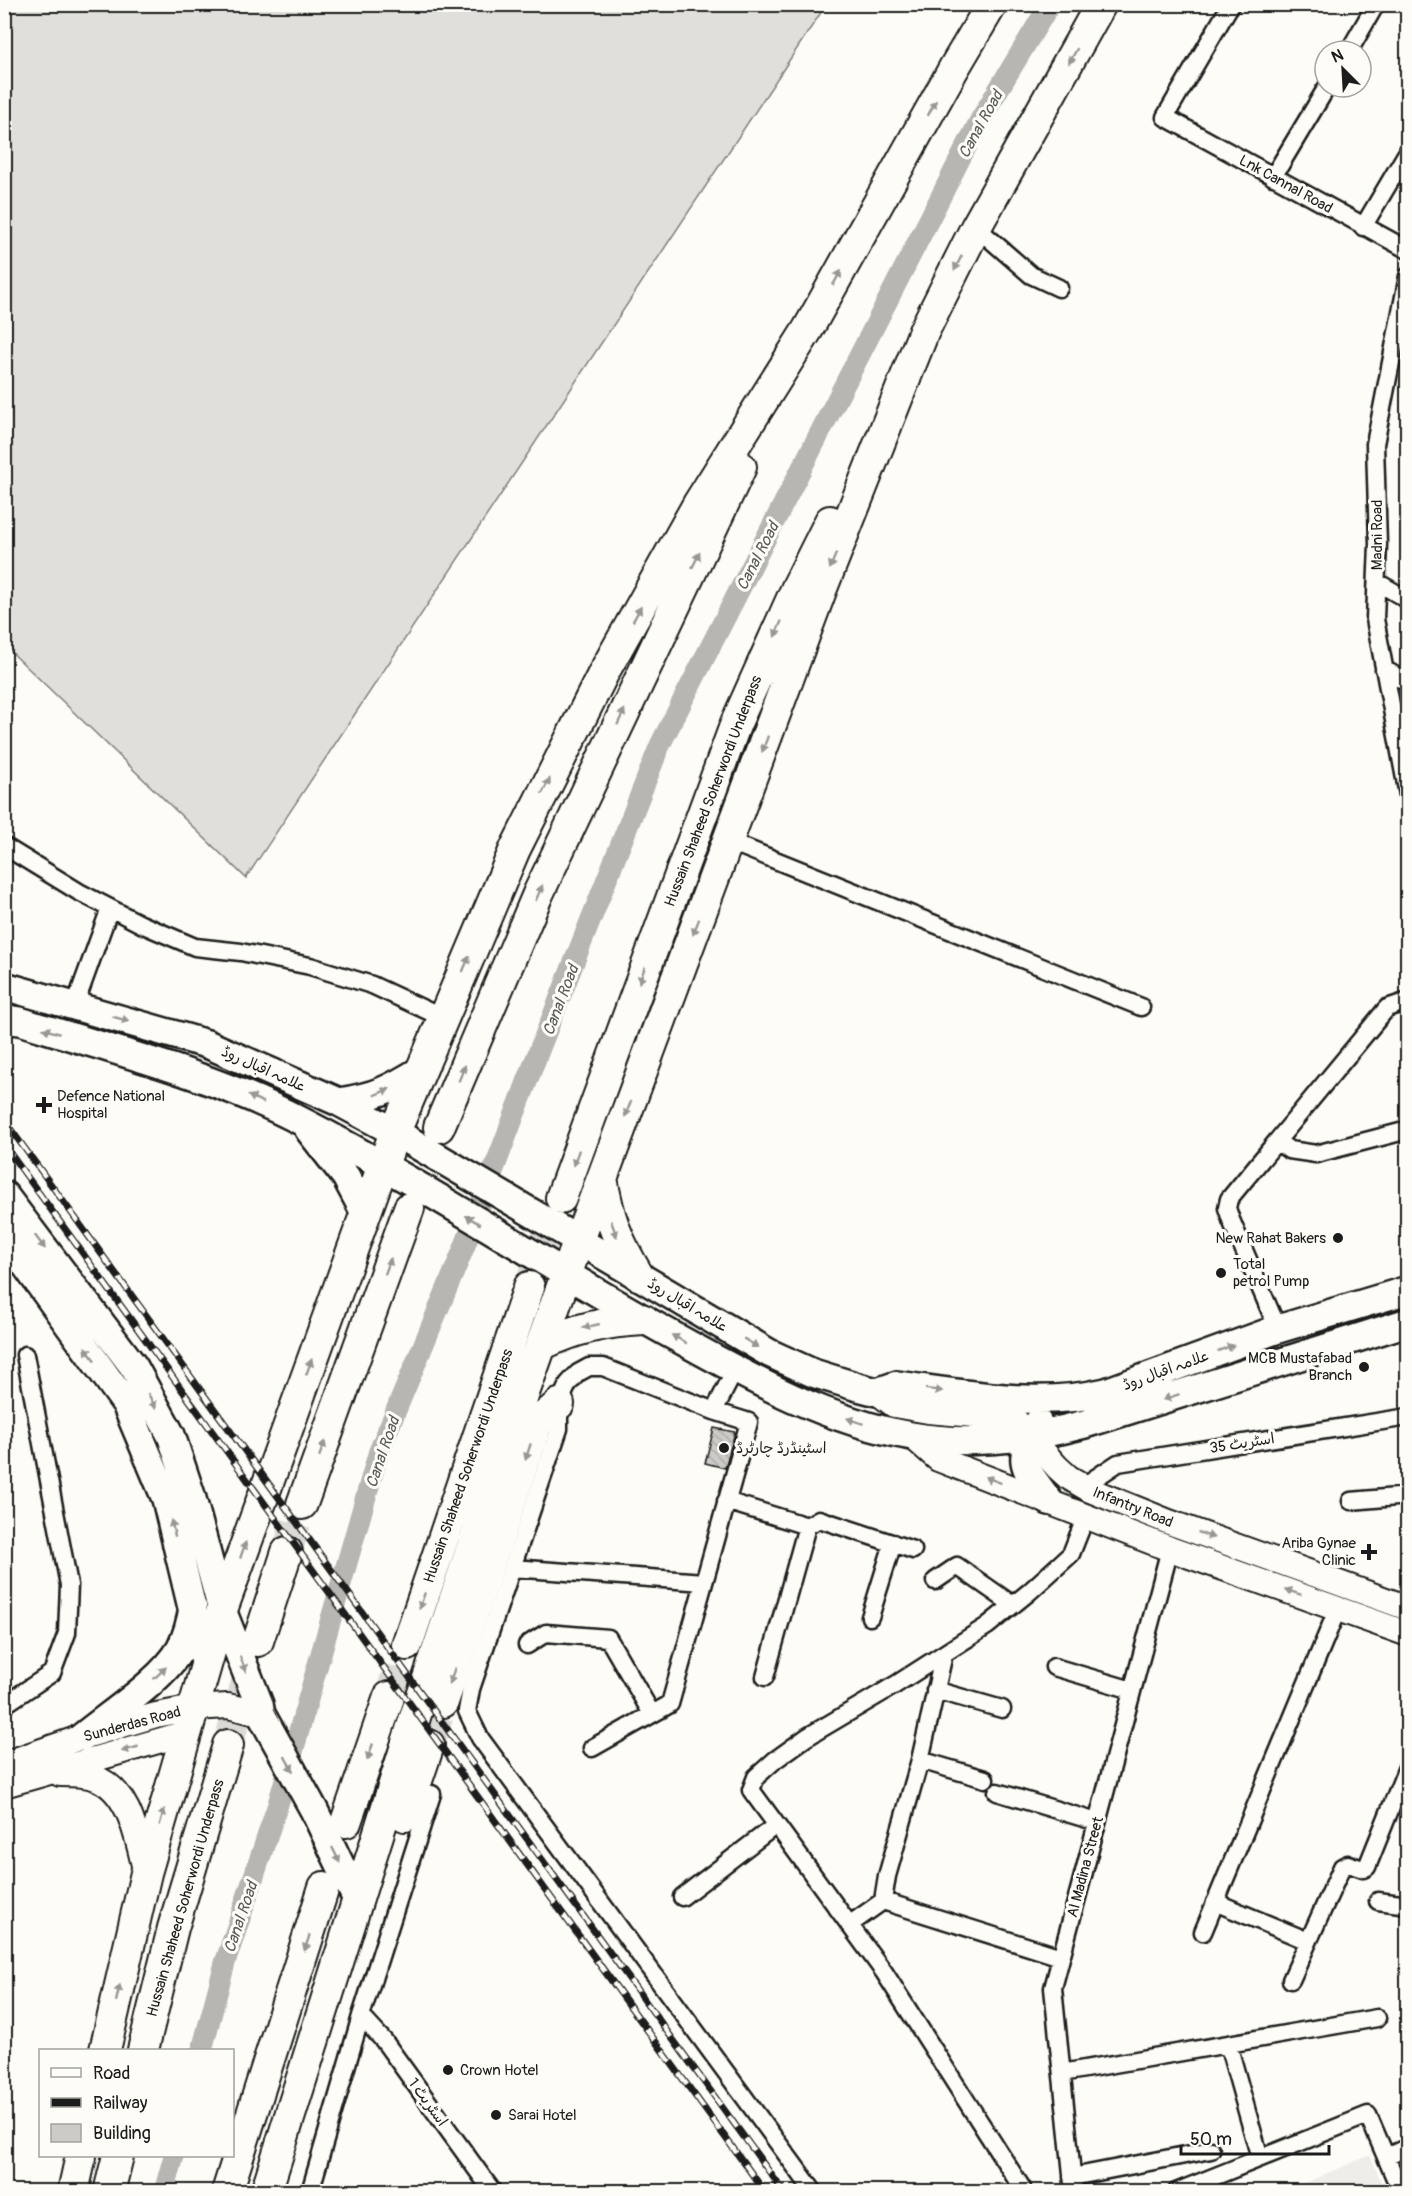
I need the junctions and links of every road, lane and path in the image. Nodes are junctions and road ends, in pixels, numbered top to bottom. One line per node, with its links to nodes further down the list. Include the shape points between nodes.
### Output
1 (992, 4): 14 (highway, one-way to 1)
2 (1101, 4): 9 (highway, one-way to 9)
3 (1231, 4): 8 (street, Lnk Cannal Road, via 1165,117)
4 (1376, 4): 5 (street)
5 (1355, 39)
6 (1320, 99): 8 (street)
7 (1407, 152): 10 (street)
8 (1273, 177): 10 (street, Lnk Cannal Road)
9 (976, 227): 13 (street, via 1031,275); 15 (highway, one-way to 15)
10 (1363, 227): 11 (street, Lnk Cannal Road)
11 (1407, 250)
12 (1407, 276): 16 (street, Madni Road, via 1375,444)
13 (1059, 288)
14 (808, 329): 28 (highway, one-way to 14, via 515,849 604,672 698,504); 33 (highway, one-way to 14, via 538,894)
15 (924, 331): 21 (highway, one-way to 21, via 822,588); 40 (highway, Hussain Shaheed Soherwordi Underpass, one-way to 40, via 798,585 736,723)
16 (1377, 582): 17 (street); 18 (street, Madni Road, via 1375,619)
17 (1407, 600)
18 (1384, 669): 19 (street); 20 (street, Madni Road)
19 (1407, 683)
20 (1407, 795)
21 (728, 841): 27 (street); 38 (highway, one-way to 38)
22 (4, 846): 23 (street)
23 (110, 908): 26 (street); 28 (street, via 195,947 310,966 372,985)
24 (4, 986): 26 (main road, علامہ اقبال روڈ)
25 (1407, 1001): 36 (street, via 1387,1008)
26 (75, 1005): 31 (main road, علامہ اقبال روڈ, one-way to 31, via 207,1044)
27 (1141, 1007)
28 (443, 1018): 30 (highway)
29 (4, 1019): 32 (main road, علامہ اقبال روڈ, one-way to 29, via 202,1078)
30 (421, 1070): 31 (main road, one-way to 30, via 387,1091); 35 (highway)
31 (339, 1102): 35 (main road, علامہ اقبال روڈ)
32 (301, 1120): 37 (main road, علامہ اقبال روڈ); 42 (main road, via 346,1177)
33 (440, 1127)
34 (1407, 1130): 36 (street, via 1316,1154 1289,1150)
35 (395, 1132): 37 (highway); 44 (main road, علامہ اقبال روڈ)
36 (1276, 1141): 52 (street, via 1229,1199 1227,1208)
37 (383, 1165): 42 (highway); 45 (main road, علامہ اقبال روڈ, one-way to 37)
38 (602, 1178): 44 (highway); 46 (highway, one-way to 46, via 614,1230)
39 (4, 1195): 81 (main road, one-way to 81, via 134,1367 171,1435 191,1495)
40 (561, 1198)
41 (409, 1208): 69 (highway, one-way to 41)
42 (365, 1213): 81 (highway, one-way to 42)
43 (4, 1235): 81 (main road, one-way to 43, via 126,1404)
44 (579, 1243): 45 (highway); 46 (main road, علامہ اقبال روڈ)
45 (566, 1275): 50 (main road, علامہ اقبال روڈ); 54 (highway)
46 (638, 1275): 57 (main road, علامہ اقبال روڈ, one-way to 57, via 769,1353 813,1373)
47 (529, 1287): 87 (highway, Hussain Shaheed Soherwordi Underpass, one-way to 87)
48 (1407, 1290): 49 (main road, علامہ اقبال روڈ)
49 (1340, 1310): 52 (main road, علامہ اقبال روڈ); 53 (main road)
50 (644, 1320): 54 (highway, one-way to 54, via 591,1326); 56 (main road, علامہ اقبال روڈ, one-way to 50)
51 (1407, 1322): 53 (main road, علامہ اقبال روڈ)
52 (1278, 1329): 58 (main road, علامہ اقبال روڈ, one-way to 52, via 1106,1392)
53 (1348, 1340): 63 (main road, علامہ اقبال روڈ, one-way to 63, via 1085,1424)
54 (541, 1345): 119 (highway)
55 (26, 1355): 96 (street, via 69,1585 67,1633 52,1673)
56 (735, 1370): 60 (street); 62 (main road, علامہ اقبال روڈ, one-way to 56, via 806,1404)
57 (877, 1392): 58 (main road, علامہ اقبال روڈ, one-way to 58, via 897,1385); 63 (main road, Infantry Road, via 894,1404 928,1411 1010,1418)
58 (1052, 1400): 63 (main road)
59 (559, 1404): 60 (street, via 568,1384 589,1366); 76 (street, via 559,1429); 95 (highway, one-way to 95, via 537,1423)
60 (714, 1411): 66 (street, via 749,1422)
61 (1407, 1417): 64 (street, اسٹریٹ 35, via 1118,1463)
62 (912, 1436): 63 (main road, علامہ اقبال روڈ, via 976,1441); 67 (main road, Infantry Road, one-way to 62, via 938,1459)
63 (1030, 1437): 64 (main road, Infantry Road); 67 (main road, via 1024,1464)
64 (1082, 1487): 79 (main road, Infantry Road, one-way to 79)
65 (1407, 1496): 68 (street)
66 (726, 1501): 71 (street); 78 (street)
67 (1049, 1501): 70 (main road, Infantry Road)
68 (1351, 1501)
69 (302, 1504)
70 (1086, 1516): 73 (main road, Infantry Road); 80 (street, via 1071,1554)
71 (807, 1526): 72 (street, via 819,1518); 91 (street)
72 (893, 1543): 74 (street); 83 (street)
73 (1170, 1549): 82 (main road, Infantry Road, one-way to 73); 93 (street, Al Madina Street)
74 (913, 1550)
75 (287, 1552): 86 (highway)
76 (512, 1568): 78 (street); 150 (street, via 471,1689 467,1711 472,1724)
77 (934, 1581): 80 (street, via 957,1566)
78 (704, 1582): 98 (street, via 670,1704)
79 (1398, 1604): 84 (main road)
80 (1013, 1605): 89 (street)
81 (208, 1608): 99 (main road, one-way to 99); 100 (highway, via 206,1666); 101 (main road, one-way to 81, via 171,1662)
82 (1338, 1608): 84 (main road, Infantry Road); 122 (street)
83 (870, 1617)
84 (1379, 1624): 85 (main road, Infantry Road)
85 (1407, 1634)
86 (258, 1641)
87 (407, 1645)
88 (527, 1645): 98 (street, via 546,1633 608,1638)
89 (944, 1654): 92 (street); 115 (street, via 807,1737 756,1777 751,1790)
90 (1054, 1667): 93 (street)
91 (765, 1677)
92 (935, 1690): 97 (street); 105 (street)
93 (1132, 1690): 114 (street, Al Madina Street)
94 (389, 1697): 113 (highway, one-way to 113)
95 (443, 1702)
96 (4, 1705)
97 (1002, 1709)
98 (652, 1714): 104 (street)
99 (262, 1716): 100 (main road, Sunderdas Road, via 228,1706); 119 (main road, one-way to 119, via 314,1810)
100 (190, 1720): 101 (main road, Sunderdas Road, via 156,1715); 108 (main road, Sunderdas Road, one-way to 108); 116 (highway, one-way to 100)
101 (82, 1737): 106 (main road, Sunderdas Road)
102 (228, 1745): 133 (highway, Hussain Shaheed Soherwordi Underpass, via 173,1928)
103 (429, 1745): 147 (highway)
104 (592, 1748)
105 (920, 1760): 109 (street); 120 (street)
106 (4, 1764)
107 (1407, 1765): 126 (street, via 1367,1867 1342,1867)
108 (42, 1774): 110 (main road, Sunderdas Road); 116 (main road, via 93,1777 115,1791 134,1828)
109 (985, 1779)
110 (4, 1785)
111 (997, 1792): 114 (street)
112 (432, 1794): 129 (street)
113 (346, 1822)
114 (1097, 1822): 127 (street, Al Madina Street)
115 (776, 1825): 118 (street); 124 (street)
116 (146, 1873): 132 (highway, one-way to 116)
117 (324, 1887): 145 (highway, one-way to 145)
118 (682, 1897)
119 (357, 1900): 146 (highway)
120 (883, 1901): 124 (street); 127 (street)
121 (1378, 1901): 123 (street)
122 (1215, 1902): 125 (street); 126 (street)
123 (1407, 1905)
124 (849, 1925): 142 (street, via 884,1972)
125 (1203, 1932)
126 (1308, 1941): 128 (street)
127 (1061, 1957): 134 (street, Al Madina Street, via 1053,1988)
128 (1290, 1980)
129 (361, 2016): 148 (street); 149 (street, اسٹریٹ 1, via 384,2041)
130 (1377, 2018): 131 (street)
131 (1228, 2044): 134 (street); 140 (street)
132 (105, 2049)
133 (143, 2049)
134 (1062, 2073): 141 (street, Al Madina Street)
135 (1407, 2147): 139 (street)
136 (1210, 2150): 141 (street)
137 (81, 2157): 143 (highway)
138 (118, 2157): 144 (highway)
139 (1386, 2157): 140 (street, via 1368,2115); 152 (street)
140 (1260, 2158): 151 (street)
141 (1074, 2184)
142 (1022, 2188)
143 (73, 2192)
144 (109, 2192)
145 (227, 2192)
146 (266, 2192)
147 (281, 2192)
148 (310, 2192)
149 (493, 2192)
150 (814, 2192)
151 (1176, 2192)
152 (1401, 2192)

